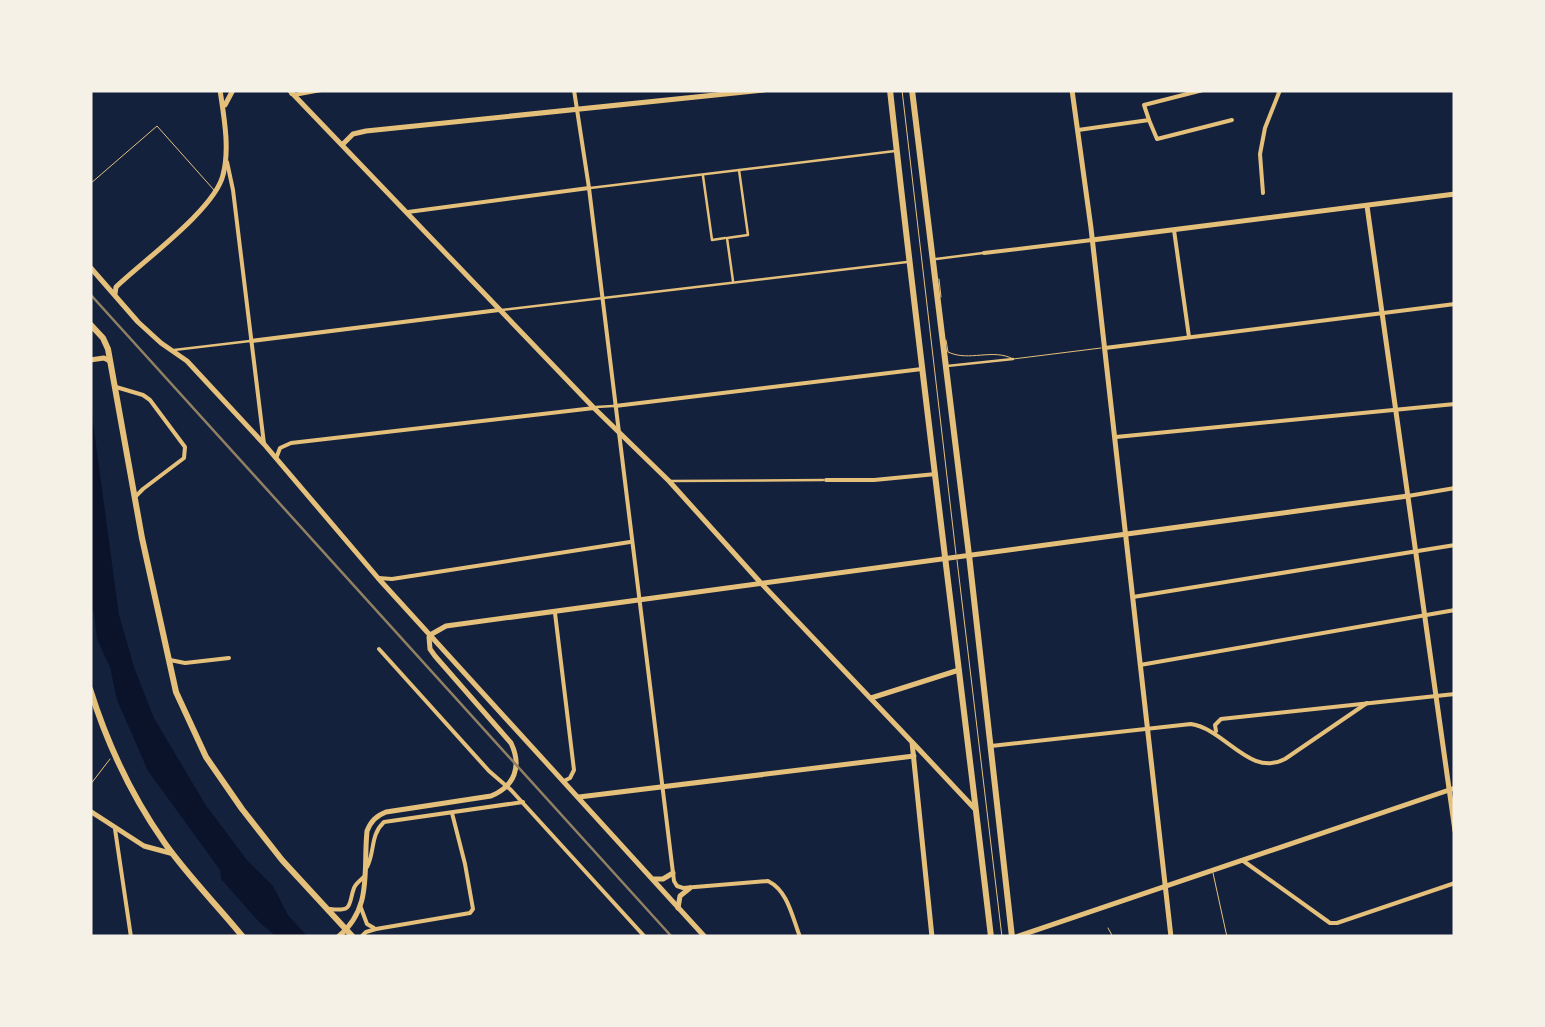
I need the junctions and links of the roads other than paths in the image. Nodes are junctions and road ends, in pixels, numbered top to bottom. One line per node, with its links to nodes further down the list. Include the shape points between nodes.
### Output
1 (220, 90): 14 (street)
2 (233, 90): 14 (street)
3 (322, 90): 12 (street)
4 (574, 90): 13 (street)
5 (764, 90): 13 (street)
6 (890, 90): 19 (main road)
7 (902, 90): 74 (lane)
8 (912, 90): 34 (main road)
9 (1072, 90): 17 (street)
10 (1203, 90): 15 (street, via 1144,105)
11 (1280, 90): 26 (street, via 1260,154)
12 (291, 92): 18 (street)
13 (576, 109): 18 (street, via 366,130); 24 (street)
14 (223, 112): 20 (street)
15 (1149, 120): 16 (street, via 1157,139); 17 (street)
16 (1232, 120)
17 (1078, 130): 32 (street)
18 (343, 144): 29 (street)
19 (896, 151): 21 (street); 35 (main road)
20 (226, 157): 25 (street); 46 (street)
21 (739, 170): 22 (street); 31 (street, via 748,235)
22 (703, 174): 24 (street); 31 (street, via 712,240)
23 (90, 184): 25 (lane, via 157,126)
24 (588, 188): 29 (street); 39 (street)
25 (216, 192): 38 (street)
26 (1263, 193)
27 (1455, 194): 28 (street)
28 (1366, 206): 30 (street); 42 (street)
29 (408, 212): 41 (street)
30 (1174, 230): 32 (street); 45 (street)
31 (727, 238): 37 (street)
32 (1092, 240): 33 (street); 47 (street)
33 (984, 253): 34 (street)
34 (933, 259): 44 (main road)
35 (908, 262): 37 (street); 53 (main road)
36 (90, 267): 38 (street)
37 (734, 283): 39 (street)
38 (116, 294): 48 (street)
39 (602, 298): 41 (street); 56 (street)
40 (1455, 304): 42 (street)
41 (501, 310): 46 (street); 57 (street)
42 (1382, 312): 45 (street); 58 (street)
43 (90, 324): 51 (main road)
44 (942, 338): 49 (lane, via 958,357); 52 (main road)
45 (1189, 338): 47 (street)
46 (251, 341): 48 (street); 61 (street)
47 (1105, 348): 49 (lane); 60 (street)
48 (172, 350): 61 (street)
49 (1013, 359): 52 (street)
50 (90, 360): 51 (street)
51 (110, 360): 54 (main road)
52 (946, 367): 73 (main road)
53 (922, 370): 56 (street); 63 (main road)
54 (114, 386): 68 (main road); 68 (street, via 150,400 186,451)
55 (1455, 404): 58 (street)
56 (615, 406): 57 (street); 59 (street)
57 (594, 408): 59 (street); 62 (street, via 291,443)
58 (1395, 410): 60 (street); 67 (street)
59 (618, 431): 65 (street); 70 (street)
60 (1115, 437): 69 (street)
61 (264, 444): 62 (street)
62 (276, 459): 76 (street)
63 (936, 474): 64 (street); 75 (main road)
64 (826, 480): 65 (street)
65 (669, 482): 77 (street)
66 (1455, 488): 67 (street)
67 (1408, 496): 69 (street); 72 (street)
68 (135, 498): 86 (main road)
69 (1126, 534): 73 (street); 78 (street)
70 (632, 542): 76 (street); 79 (street)
71 (1455, 545): 72 (street)
72 (1416, 552): 78 (street); 82 (street)
73 (969, 555): 74 (street); 97 (main road)
74 (956, 556): 75 (street); 138 (lane)
75 (946, 558): 77 (street); 88 (main road)
76 (378, 578): 83 (street)
77 (760, 582): 79 (street); 92 (street)
78 (1133, 597): 87 (street)
79 (639, 599): 81 (street); 103 (street)
80 (1455, 610): 82 (street)
81 (555, 612): 83 (street, via 446,626); 101 (street, via 574,770)
82 (1424, 615): 87 (street); 91 (street)
83 (430, 634): 101 (street); 116 (street, via 435,656 512,743 514,776 491,796 386,812 370,822)
84 (379, 649): 106 (street)
85 (230, 658): 86 (street)
86 (167, 660): 123 (main road, via 206,757 282,860)
87 (1140, 665): 94 (street)
88 (959, 670): 92 (street); 108 (main road)
89 (90, 689): 112 (main road, via 126,780)
90 (1455, 694): 91 (street)
91 (1436, 696): 93 (street); 104 (street)
92 (872, 698): 96 (street)
93 (1368, 703): 95 (street, via 1221,719); 95 (street, via 1270,765)
94 (1148, 728): 95 (street, via 1191,724); 97 (street); 119 (street)
95 (1216, 734)
96 (912, 742): 98 (street); 99 (street)
97 (990, 746): 127 (main road)
98 (924, 755): 99 (street); 108 (street)
99 (914, 756): 103 (street); 136 (street)
100 (110, 758): 102 (lane)
101 (564, 781): 105 (street)
102 (90, 784)
103 (662, 786): 105 (street); 115 (street)
104 (1452, 789): 111 (street); 113 (street)
105 (578, 797): 117 (street)
106 (523, 802): 109 (street); 133 (street)
107 (90, 810): 110 (street)
108 (976, 810): 137 (main road)
109 (452, 814): 116 (street, via 379,826); 124 (street, via 473,909)
110 (116, 829): 112 (street); 128 (street)
111 (1455, 830)
112 (173, 854): 129 (main road)
113 (1242, 860): 114 (street); 118 (street, via 1330,923)
114 (1212, 870): 119 (street); 141 (lane)
115 (672, 873): 117 (street); 120 (street, via 680,888)
116 (365, 874): 121 (street); 123 (street, via 350,906)
117 (651, 878): 122 (street)
118 (1455, 883)
119 (1165, 886): 127 (street); 140 (street)
120 (690, 888): 122 (street); 135 (street, via 768,881 787,900)
121 (361, 908): 124 (street); 126 (street)
122 (678, 908): 134 (street)
123 (328, 909): 126 (main road)
124 (376, 928): 132 (street)
125 (1108, 928): 139 (lane)
126 (347, 930): 130 (street); 131 (main road)
127 (1019, 936)
128 (131, 937)
129 (243, 937)
130 (338, 937)
131 (353, 937)
132 (361, 937)
133 (646, 937)
134 (705, 937)
135 (800, 937)
136 (932, 937)
137 (991, 937)
138 (1002, 937)
139 (1113, 937)
140 (1171, 937)
141 (1227, 937)

